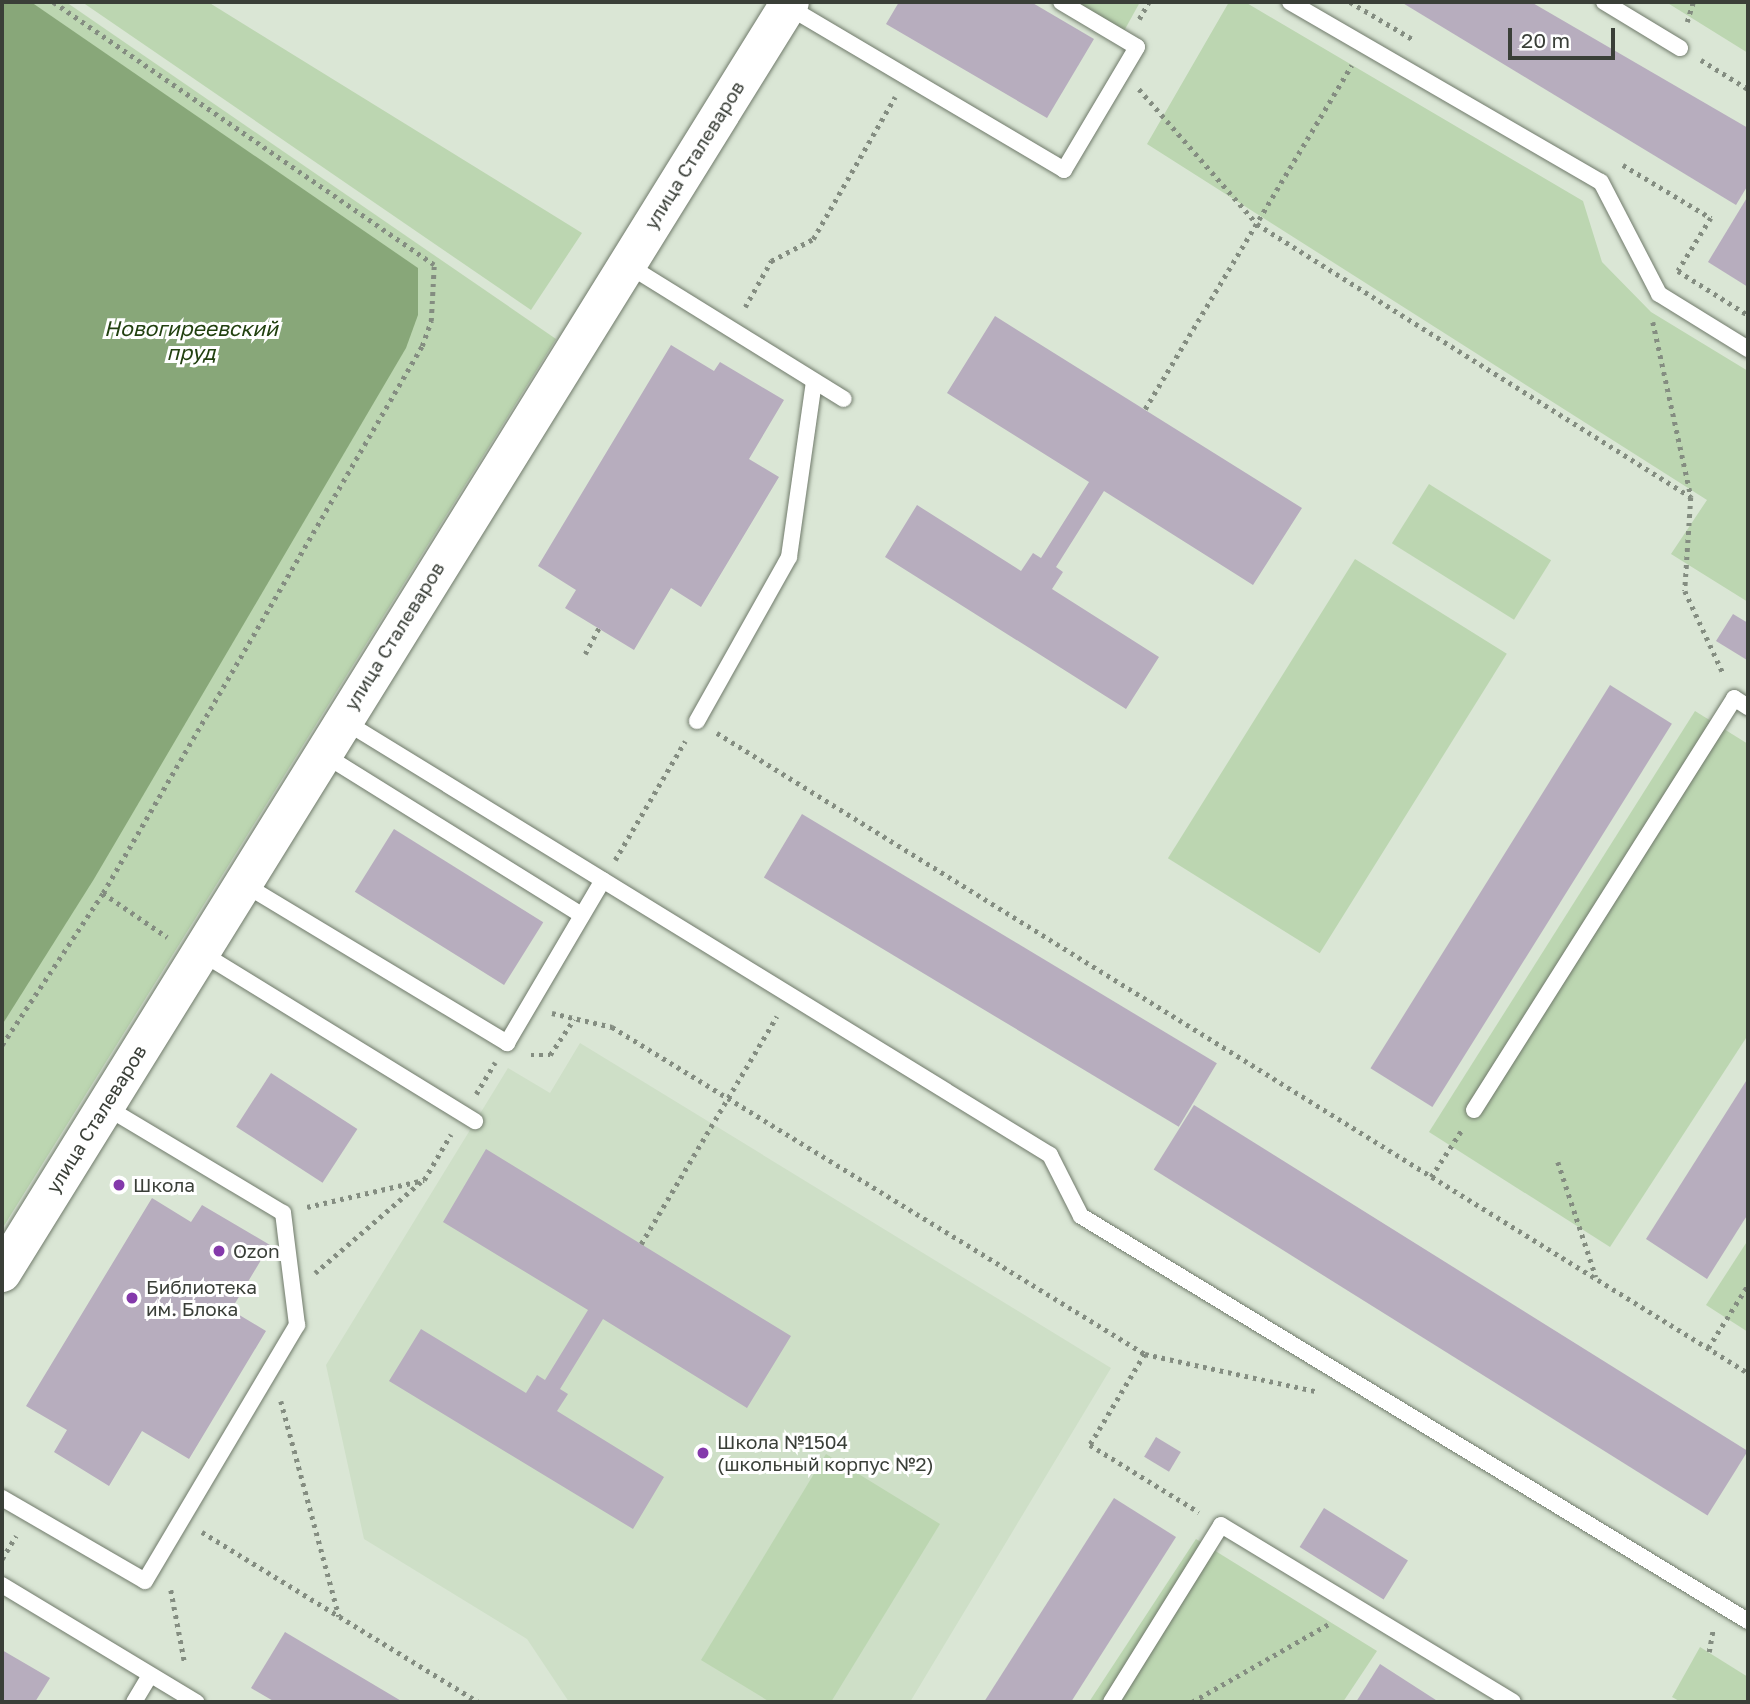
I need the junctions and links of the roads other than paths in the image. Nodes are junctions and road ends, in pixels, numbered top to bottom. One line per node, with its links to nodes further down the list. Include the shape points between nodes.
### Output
1 (1061, 2): 4 (lane, via 1137,47 1064,170)
2 (1290, 2): 7 (lane, via 1601,182 1659,293)
3 (1604, 2): 5 (lane)
4 (788, 4): 6 (main road, улица Сталеваров)
5 (1680, 48)
6 (625, 264): 8 (lane); 11 (main road, улица Сталеваров)
7 (1748, 349)
8 (814, 382): 9 (lane); 12 (lane, via 789,557)
9 (844, 399)
10 (1741, 702): 19 (lane)
11 (341, 720): 13 (main road, улица Сталеваров); 14 (lane)
12 (697, 721)
13 (321, 753): 15 (main road, улица Сталеваров); 16 (lane)
14 (603, 880): 16 (lane); 24 (lane, via 1050,1155 1081,1216)
15 (242, 883): 16 (lane, via 507,1043); 17 (main road, улица Сталеваров)
16 (582, 915)
17 (183, 944): 18 (main road, улица Сталеваров); 20 (lane)
18 (104, 1106): 21 (main road, улица Сталеваров); 22 (lane, via 283,1213 297,1325 145,1581)
19 (1474, 1110)
20 (470, 1117)
21 (2, 1273)
22 (2, 1498)
23 (2, 1585): 25 (lane)
24 (1748, 1621)
25 (150, 1675): 27 (lane); 28 (lane)
26 (1491, 1697): 29 (lane, via 1221,1525); 30 (lane)
27 (193, 1701)
28 (134, 1702)
29 (1111, 1702)
30 (1513, 1702)

